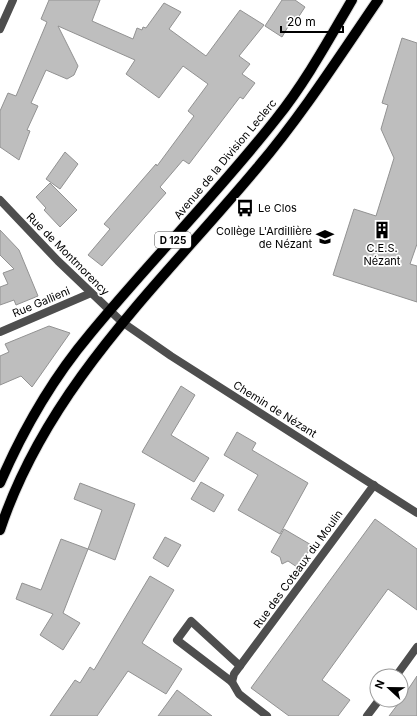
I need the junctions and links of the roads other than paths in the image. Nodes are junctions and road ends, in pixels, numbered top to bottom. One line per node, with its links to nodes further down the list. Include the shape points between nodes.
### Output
1 (13, 0): 4 (street)
2 (352, 0): 7 (main road, Avenue de la Division Leclerc / D 125, via 300,85 276,118 226,180)
3 (378, 0): 8 (main road, D 125, via 296,119 258,168)
4 (0, 28)
5 (0, 200): 6 (street, Rue de Montmorency)
6 (91, 293): 7 (street, Rue de Montmorency); 9 (street, Rue Gallieni)
7 (110, 312): 8 (street, Rue de Montmorency); 10 (main road, Avenue de la Division Leclerc / D 125, via 90,334 41,404 23,434)
8 (122, 322): 11 (street, Chemin de Nézant); 13 (main road, D 125, via 82,373 45,432 15,491)
9 (0, 332)
10 (0, 483)
11 (374, 485): 12 (street, Chemin de Nézant); 15 (street, Rue des Coteaux du Moulin)
12 (417, 513)
13 (0, 530)
14 (417, 647): 16 (street)
15 (240, 666): 17 (street, Rue des Coteaux du Moulin); 17 (street, via 191,621 177,640)
16 (402, 668)
17 (232, 682): 18 (street, via 239,694)
18 (267, 716)

